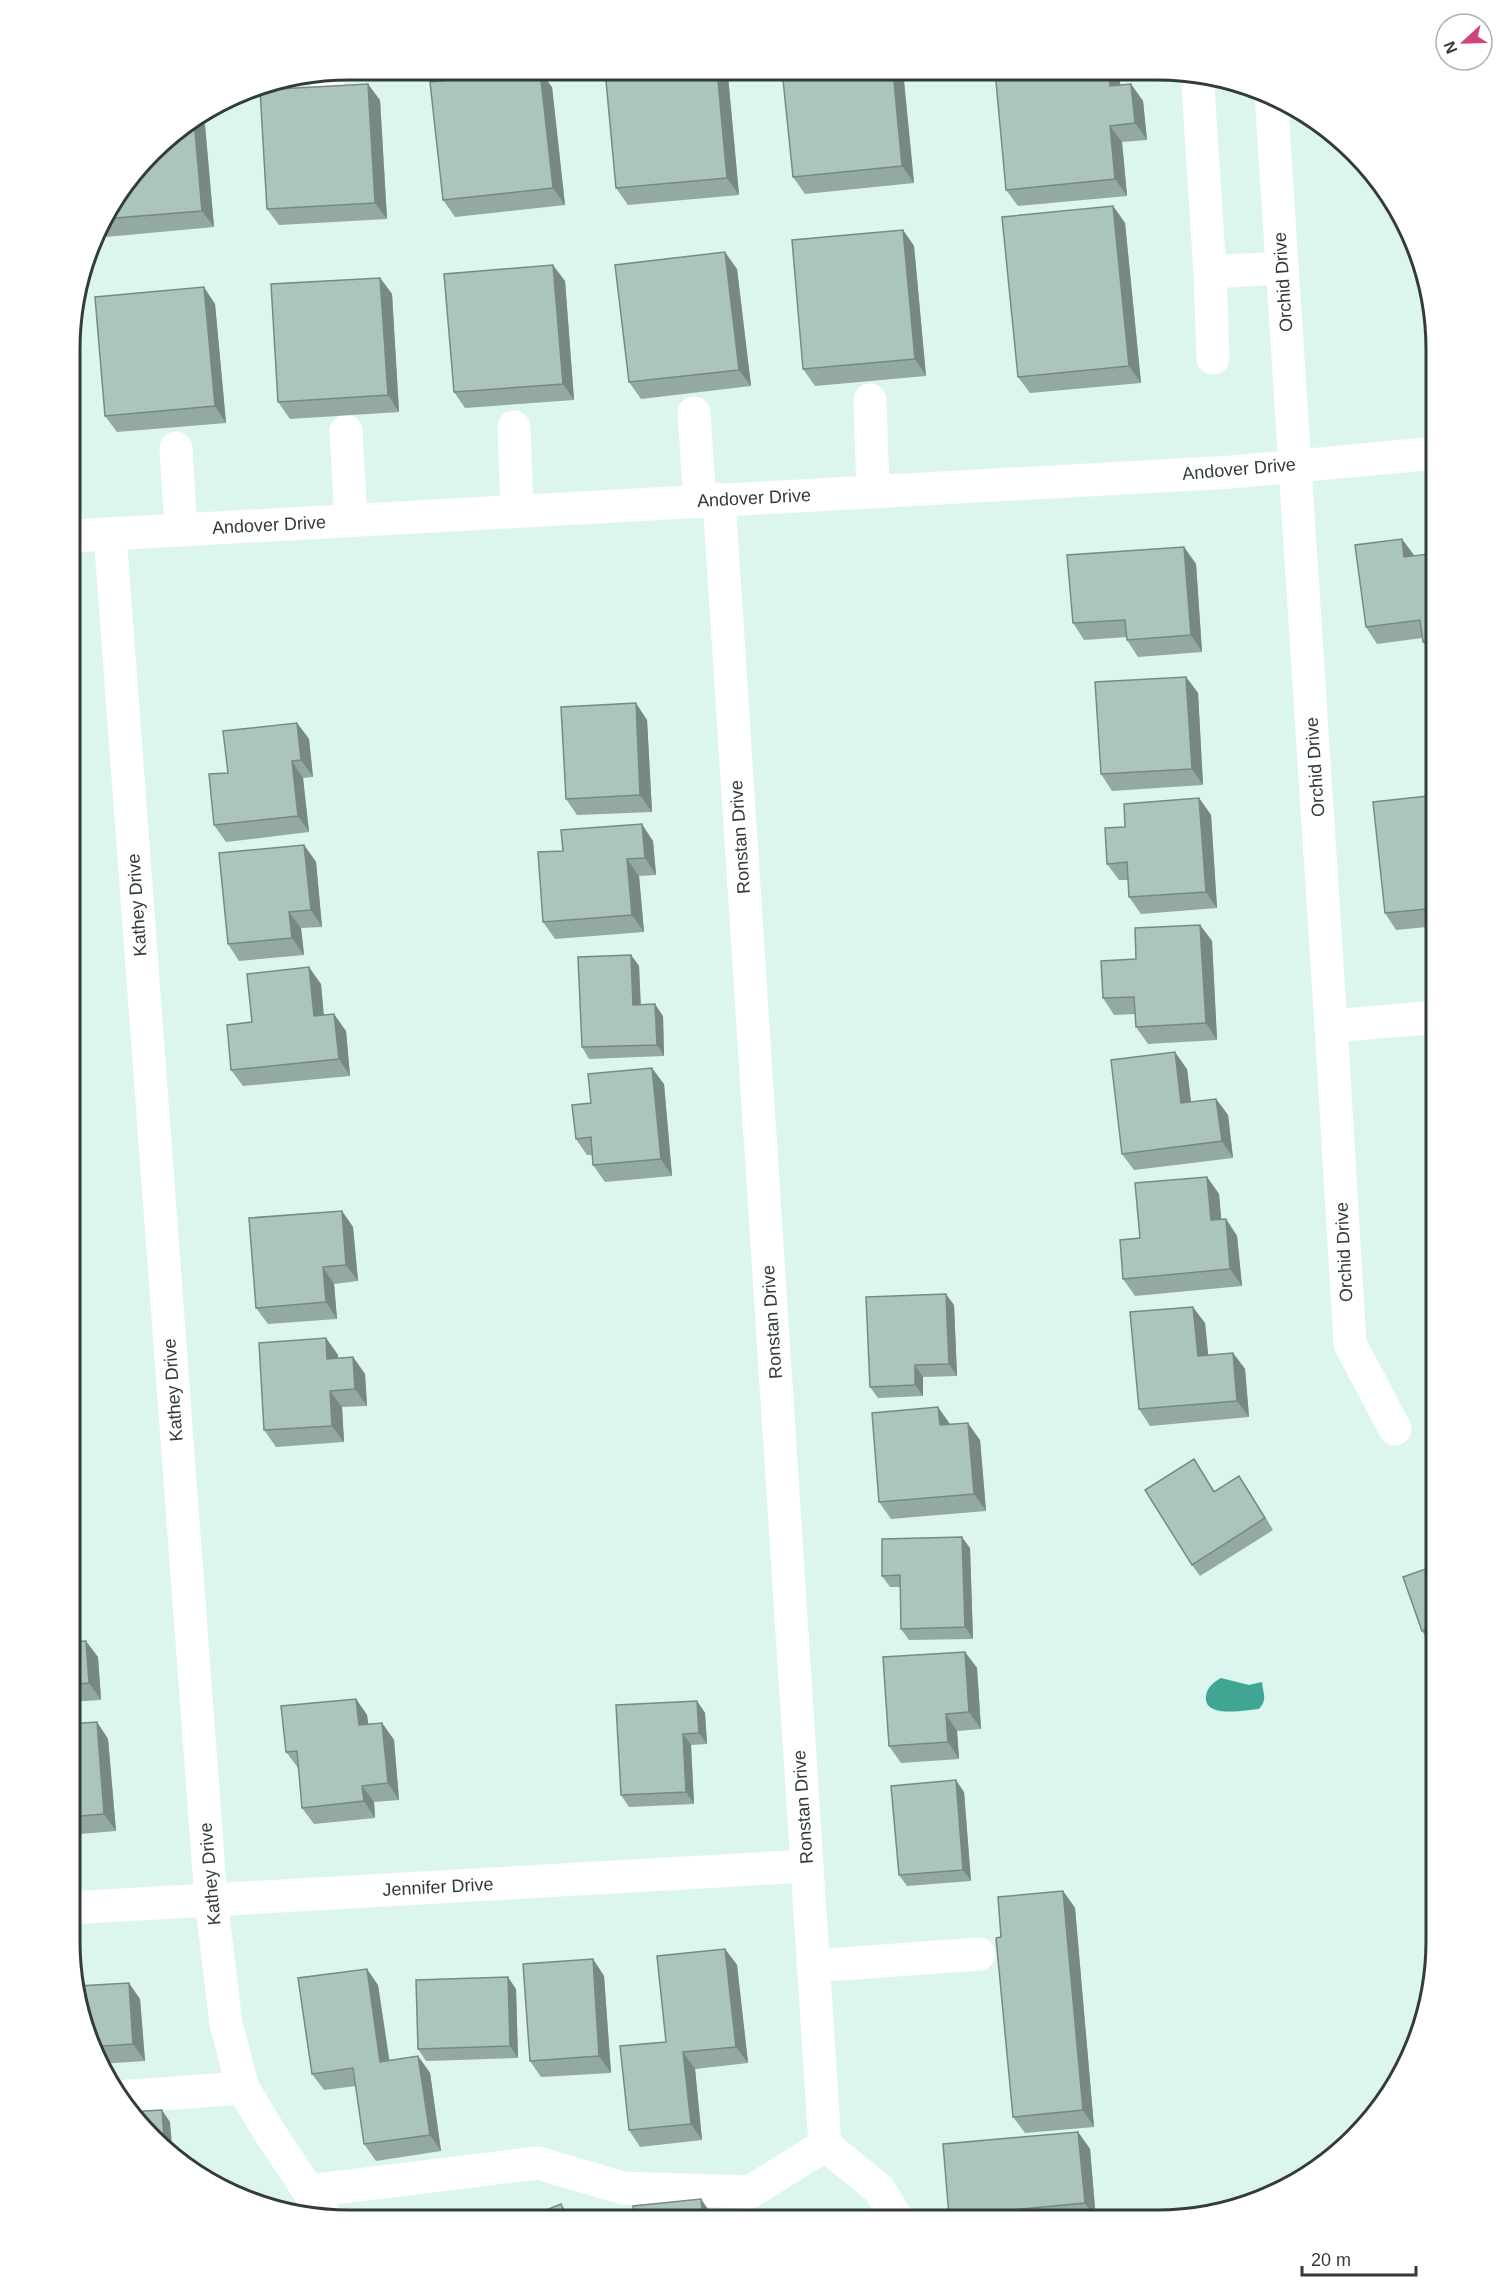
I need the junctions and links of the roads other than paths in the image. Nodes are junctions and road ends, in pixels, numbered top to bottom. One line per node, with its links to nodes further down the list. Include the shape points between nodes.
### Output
1 (1198, 83): 4 (street)
2 (1272, 105): 3 (street, Orchid Drive)
3 (1282, 268): 4 (street); 12 (street, Orchid Drive)
4 (1210, 272): 5 (street)
5 (1213, 358)
6 (870, 400): 13 (street)
7 (694, 412): 14 (street, Ronstan Drive)
8 (514, 427): 15 (street)
9 (346, 431): 16 (street)
10 (176, 448): 17 (street)
11 (1426, 454): 12 (street, Andover Drive)
12 (1295, 465): 13 (street, Andover Drive, via 1232,472); 21 (street, Orchid Drive)
13 (873, 491): 14 (street, Andover Drive)
14 (709, 500): 15 (street, Andover Drive); 23 (street, Ronstan Drive)
15 (517, 511): 16 (street, Andover Drive)
16 (351, 520): 17 (street, Andover Drive)
17 (181, 530): 18 (street, Andover Drive)
18 (110, 534): 19 (street, Andover Drive); 24 (street, Kathey Drive)
19 (80, 536)
20 (1426, 1018): 21 (street)
21 (1331, 1026): 22 (street, Orchid Drive, via 1350,1344)
22 (1395, 1429)
23 (807, 1866): 24 (street, Jennifer Drive); 27 (street, Ronstan Drive)
24 (211, 1899): 25 (street, Jennifer Drive); 28 (street, Kathey Drive, via 226,2024)
25 (80, 1907)
26 (979, 1954): 27 (street)
27 (813, 1966): 30 (street, Ronstan Drive)
28 (243, 2088): 29 (street); 31 (street, Kathey Drive)
29 (129, 2096)
30 (825, 2145): 31 (street, via 750,2192 623,2188 538,2163); 33 (street, via 879,2189)
31 (309, 2191): 32 (street, Kathey Drive)
32 (320, 2209)
33 (892, 2210)

